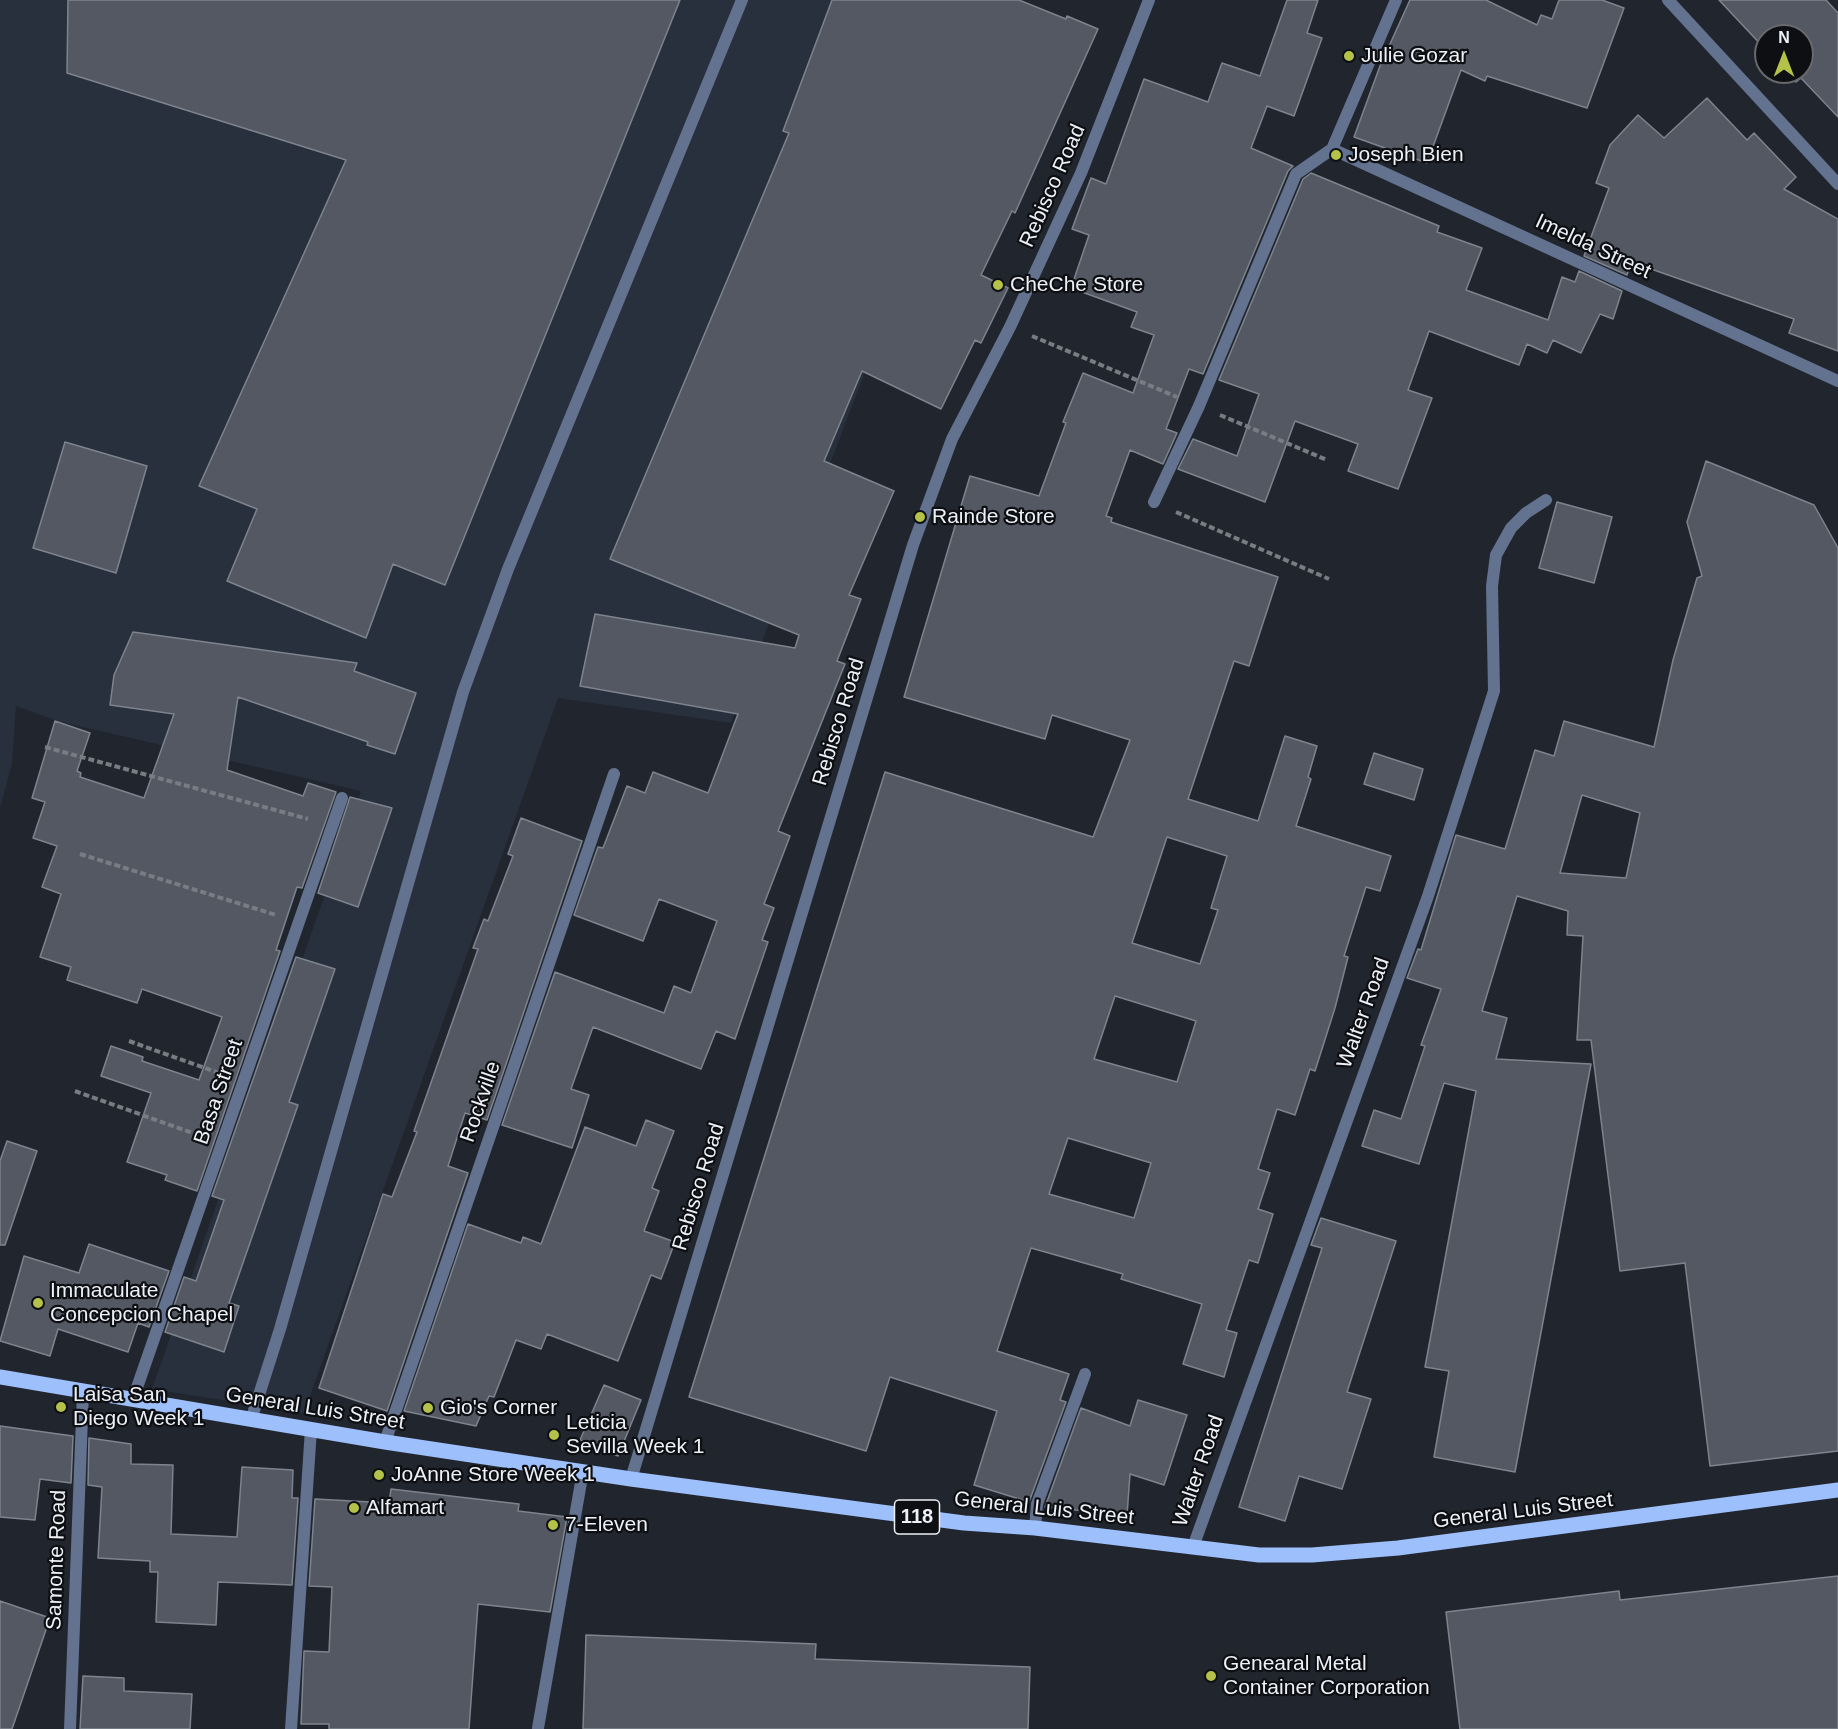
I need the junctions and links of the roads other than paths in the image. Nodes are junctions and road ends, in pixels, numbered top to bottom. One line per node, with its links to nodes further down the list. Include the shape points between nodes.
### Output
1 (742, 0): 16 (street, via 508,569 463,693)
2 (1149, 0): 20 (street, Rebisco Road, via 1081,172 1010,327 952,439 913,545)
3 (1396, 0): 5 (street)
4 (1668, 0): 6 (street)
5 (1332, 149): 7 (street, Imelda Street); 9 (street, via 1296,174)
6 (1838, 184)
7 (1838, 381)
8 (1546, 500): 23 (street, Walter Road, via 1510,528 1496,555 1492,586 1494,691 1428,896)
9 (1154, 502)
10 (614, 774): 18 (street, Rockville)
11 (342, 798): 15 (street, Basa Street)
12 (1085, 1374): 22 (street, via 1037,1504)
13 (0, 1377): 14 (main road, General Luis Street / 118)
14 (83, 1392): 15 (main road, General Luis Street / 118); 25 (street, Samonte Road)
15 (133, 1398): 16 (main road, General Luis Street / 118)
16 (251, 1420): 17 (main road, General Luis Street / 118)
17 (311, 1429): 18 (main road, General Luis Street / 118); 26 (street)
18 (385, 1442): 19 (main road, General Luis Street / 118)
19 (583, 1471): 20 (main road, General Luis Street / 118); 24 (street)
20 (630, 1479): 22 (main road, General Luis Street / 118, via 964,1523)
21 (1838, 1490): 23 (main road, General Luis Street / 118, via 1398,1548 1259,1556)
22 (1035, 1528): 23 (main road, General Luis Street / 118)
23 (1193, 1547)
24 (538, 1728)
25 (70, 1729)
26 (291, 1729)

